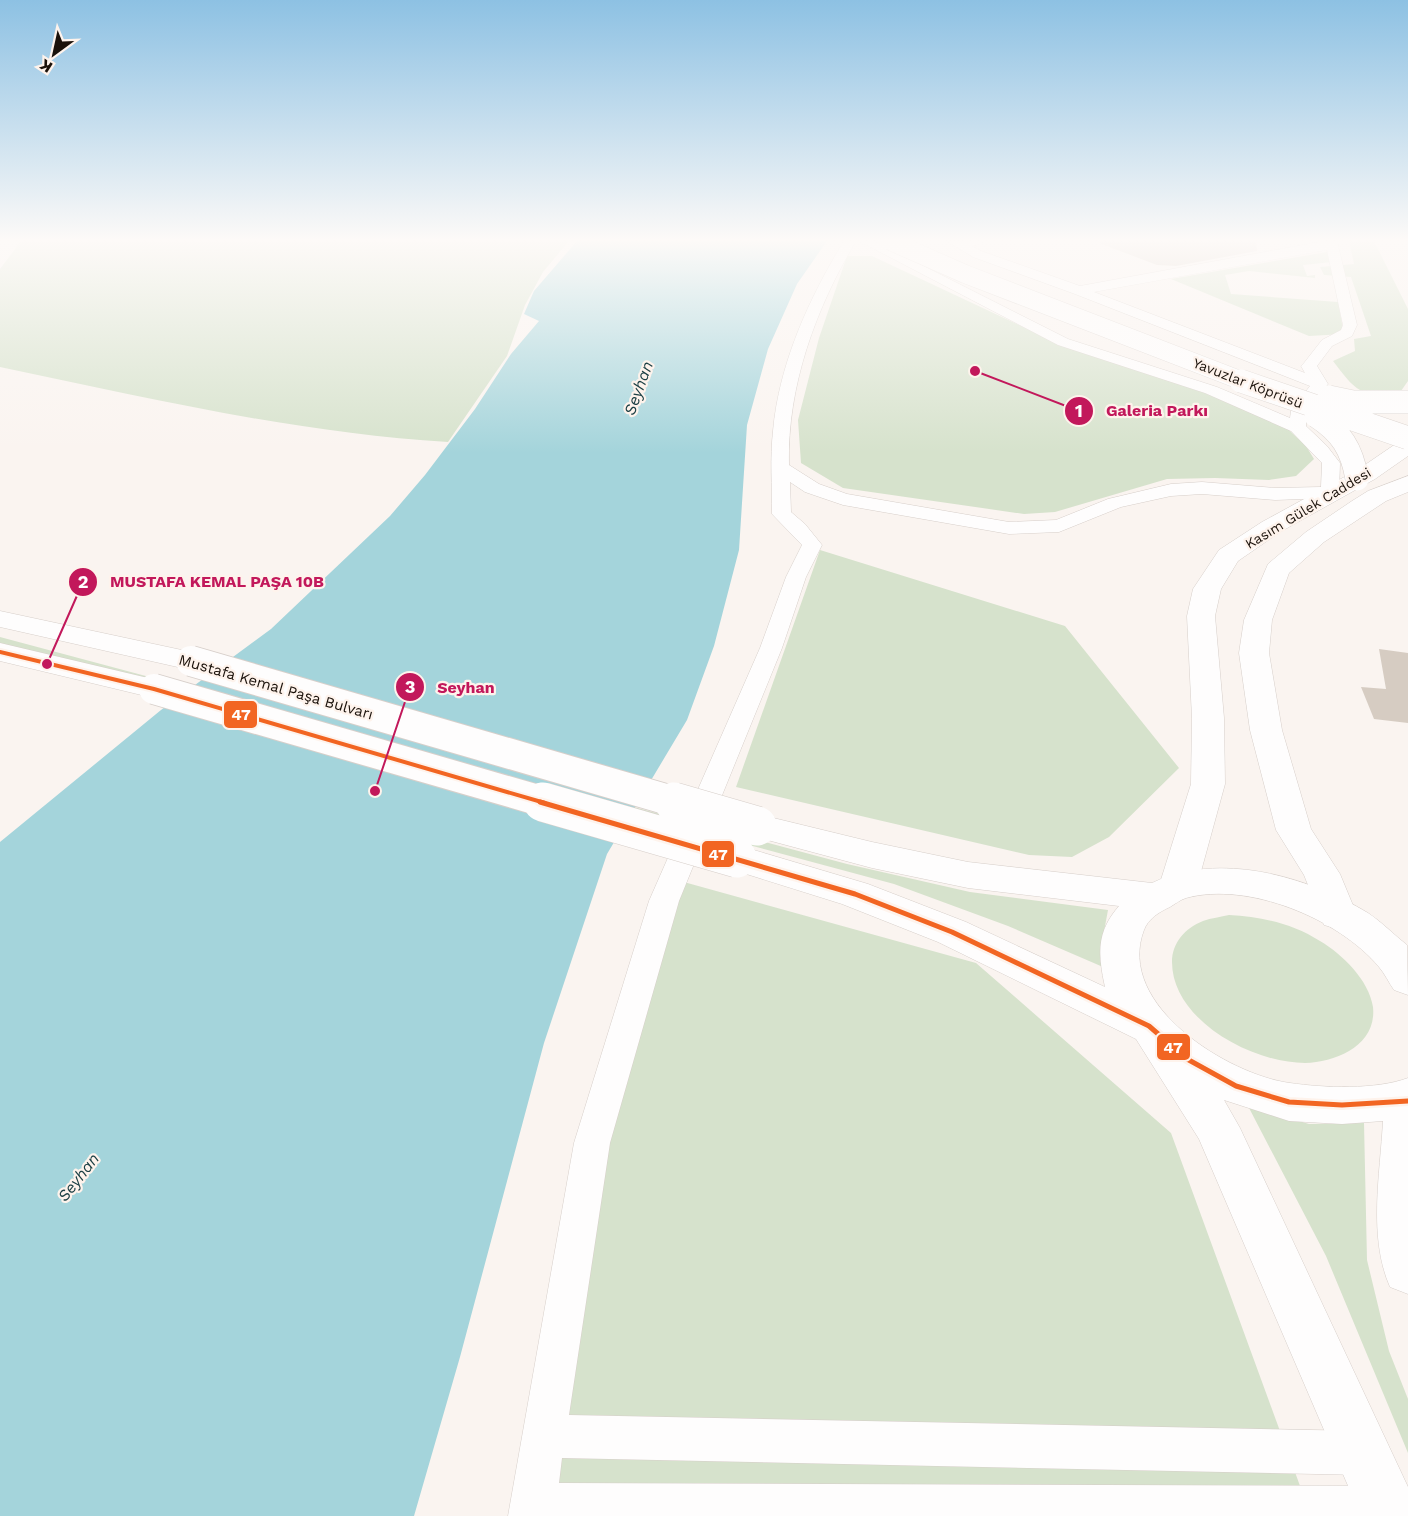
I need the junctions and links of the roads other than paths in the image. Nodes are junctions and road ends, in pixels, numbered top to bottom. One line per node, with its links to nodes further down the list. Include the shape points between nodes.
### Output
1 (813, 312): 14 (street, via 784,405)
2 (1003, 312): 10 (street, via 1063,342 1211,390)
3 (1068, 312): 8 (main road, Yavuzlar Köprüsü, bridge)
4 (1088, 312): 8 (main road, Yavuzlar Köprüsü)
5 (1134, 312): 7 (street)
6 (1347, 312): 7 (street, via 1350,326 1347,333 1327,343 1310,366)
7 (1320, 384): 10 (street, via 1299,411)
8 (1291, 394): 9 (main road, bridge, via 1353,402); 11 (main road, Yavuzlar Köprüsü); 12 (main road, Yavuzlar Köprüsü, bridge); 15 (main road, bridge, via 1347,440 1355,458)
9 (1408, 402)
10 (1297, 427): 17 (street, via 1330,463)
11 (1408, 427)
12 (1408, 438)
13 (1408, 446): 15 (main road, Kasım Gülek Caddesi)
14 (780, 467): 17 (street, via 812,488 843,499 1009,528 1059,526 1115,503 1171,490); 27 (street, via 782,514 812,544 660,913 592,1143)
15 (1357, 479): 17 (main road, Kasım Gülek Caddesi)
16 (1408, 483): 21 (main road, Kasım Gülek Caddesi, via 1361,506 1315,537 1277,570 1258,620 1254,653 1266,730 1294,830 1322,874)
17 (1330, 492): 20 (main road, Kasım Gülek Caddesi, via 1228,556 1207,589 1201,616 1208,784)
18 (0, 619): 20 (main road, Mustafa Kemal Paşa Bulvarı, bridge, via 191,661 757,826 872,855 968,875)
19 (4, 656): 24 (main road, bridge, via 154,689 855,894 952,932)
20 (1167, 891): 21 (main road, Mustafa Kemal Paşa Bulvarı, via 1220,881 1262,885 1310,900); 24 (main road, via 1145,902 1126,924 1119,955 1126,990)
21 (1338, 915): 22 (main road, Mustafa Kemal Paşa Bulvarı)
22 (1393, 949): 23 (main road, Mustafa Kemal Paşa Bulvarı, via 1393,956)
23 (1408, 979)
24 (1149, 1026): 25 (main road, via 1187,1059 1236,1086 1289,1102 1342,1105); 28 (main road, via 1217,1128)
25 (1407, 1100): 26 (main road, via 1402,1225)
26 (1408, 1270)
27 (545, 1436): 28 (street); 29 (street)
28 (1363, 1453): 30 (main road)
29 (533, 1510): 30 (street)
30 (1390, 1512)

